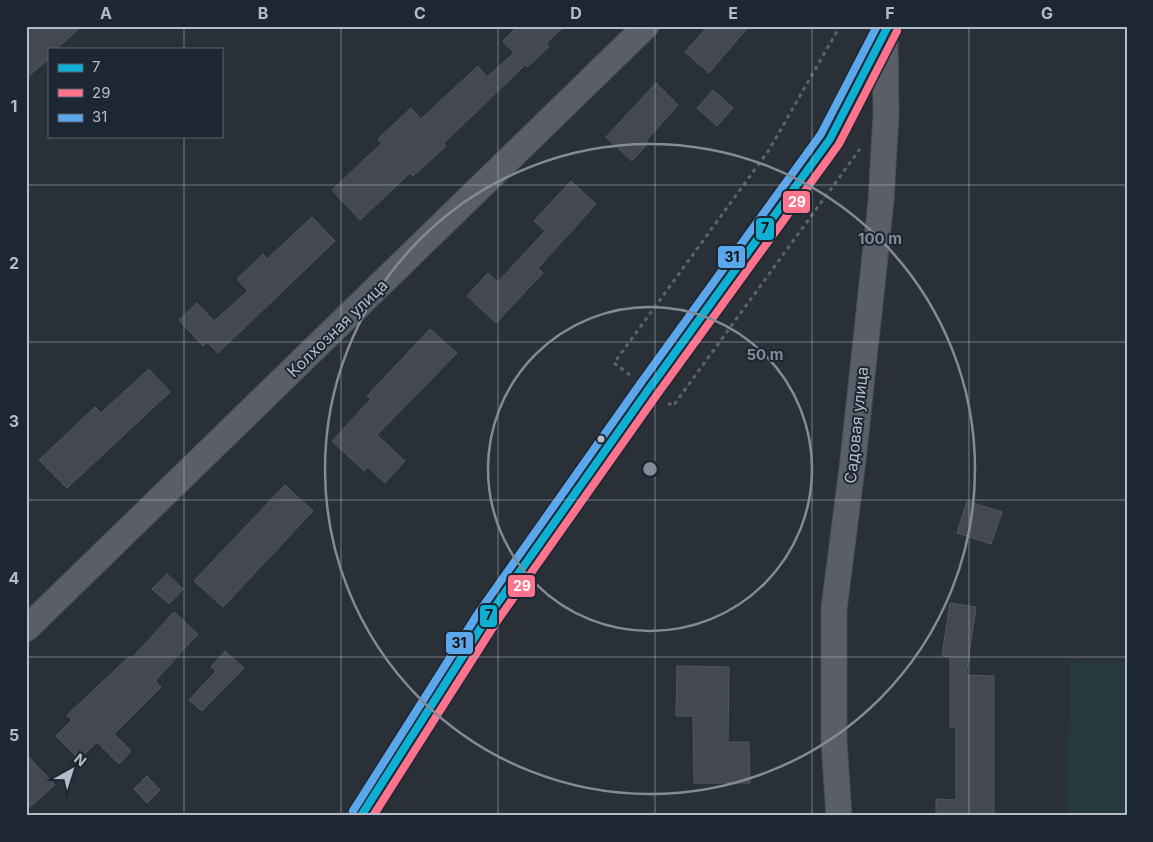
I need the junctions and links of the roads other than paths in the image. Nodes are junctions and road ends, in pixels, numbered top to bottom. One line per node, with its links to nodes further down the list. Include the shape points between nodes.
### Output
1 (646, 26): 3 (street, Колхозная улица)
2 (886, 30): 4 (main road, via 830,139 487,618); 5 (street, Садовая улица, via 881,201 834,609 834,742)
3 (26, 629)
4 (361, 816)
5 (838, 816)

